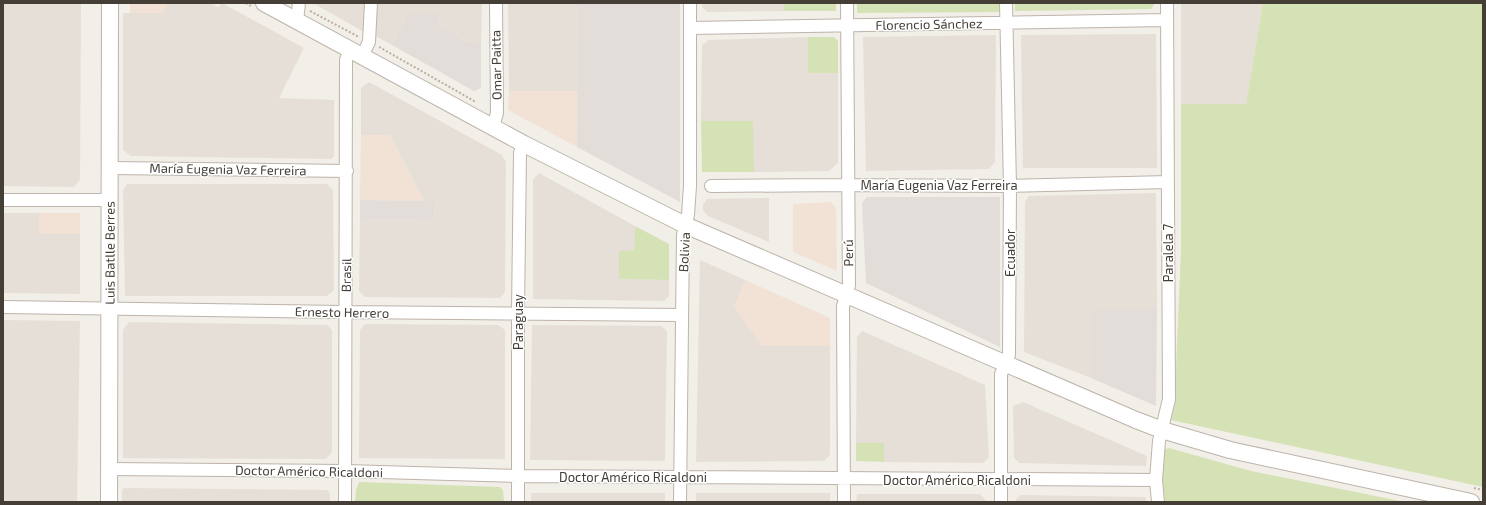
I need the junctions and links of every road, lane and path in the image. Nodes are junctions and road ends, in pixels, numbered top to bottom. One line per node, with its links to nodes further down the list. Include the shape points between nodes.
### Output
1 (110, 3): 18 (street, Luis Batlle Berres)
2 (264, 3): 9 (street)
3 (371, 3): 14 (street)
4 (496, 3): 16 (street, Omar Paitta, via 497,113)
5 (690, 3): 13 (street, Bolivia)
6 (847, 3): 12 (street, Perú)
7 (1006, 3): 11 (street, Ecuador)
8 (1167, 3): 10 (street, Paralela 7)
9 (299, 10): 14 (street); 14 (path)
10 (1167, 20): 11 (street, Florencio Sánchez); 20 (street, Paralela 7)
11 (1006, 23): 12 (street, Florencio Sánchez); 23 (street, Ecuador)
12 (847, 25): 13 (street, Florencio Sánchez); 21 (street, Perú)
13 (690, 28): 26 (street, Bolivia, via 690,186)
14 (360, 49): 15 (path); 16 (street); 19 (street, Brasil, via 346,60)
15 (477, 102)
16 (493, 127): 17 (street)
17 (524, 144): 26 (street); 31 (street, Paraguay, via 520,153)
18 (110, 168): 19 (street, María Eugenia Vaz Ferreira); 25 (street, Luis Batlle Berres)
19 (347, 170): 30 (street, Brasil)
20 (1168, 182): 23 (street, María Eugenia Vaz Ferreira); 34 (street, Paralela 7, via 1169,399)
21 (847, 185): 22 (street, María Eugenia Vaz Ferreira); 23 (street, María Eugenia Vaz Ferreira); 27 (street, Perú, via 849,285)
22 (711, 186)
23 (1010, 186): 33 (street, Ecuador, via 1009,355)
24 (3, 200): 25 (street)
25 (109, 200): 29 (street, Luis Batlle Berres)
26 (685, 225): 27 (street); 32 (street, Bolivia)
27 (846, 294): 33 (street); 39 (street, Perú, via 843,306)
28 (3, 307): 29 (street, Ernesto Herrero)
29 (109, 308): 30 (street, Ernesto Herrero); 35 (street, Luis Batlle Berres)
30 (345, 312): 31 (street, Ernesto Herrero); 36 (street, Brasil)
31 (518, 312): 32 (street, Ernesto Herrero); 37 (street, Paraguay)
32 (682, 315): 38 (street, Bolivia)
33 (1005, 364): 34 (street); 40 (street, Ecuador, via 1001,374)
34 (1162, 430): 41 (street, Paralela 7); 43 (street, via 1230,450)
35 (109, 469): 36 (street, Doctor Américo Ricaldoni); 44 (street, Luis Batlle Berres)
36 (346, 471): 37 (street, Doctor Américo Ricaldoni); 45 (street, Brasil)
37 (518, 476): 38 (street, Doctor Américo Ricaldoni); 46 (street, Paraguay)
38 (680, 477): 39 (street, Doctor Américo Ricaldoni); 47 (street, Bolivia)
39 (844, 480): 40 (street, Doctor Américo Ricaldoni); 48 (street, Perú)
40 (1002, 480): 41 (street, Doctor Américo Ricaldoni); 49 (street, Ecuador)
41 (1156, 480): 50 (street, Paralela 7)
42 (1483, 490): 43 (path)
43 (1469, 494)
44 (109, 502)
45 (345, 502)
46 (518, 502)
47 (680, 502)
48 (844, 502)
49 (1002, 502)
50 (1158, 502)

